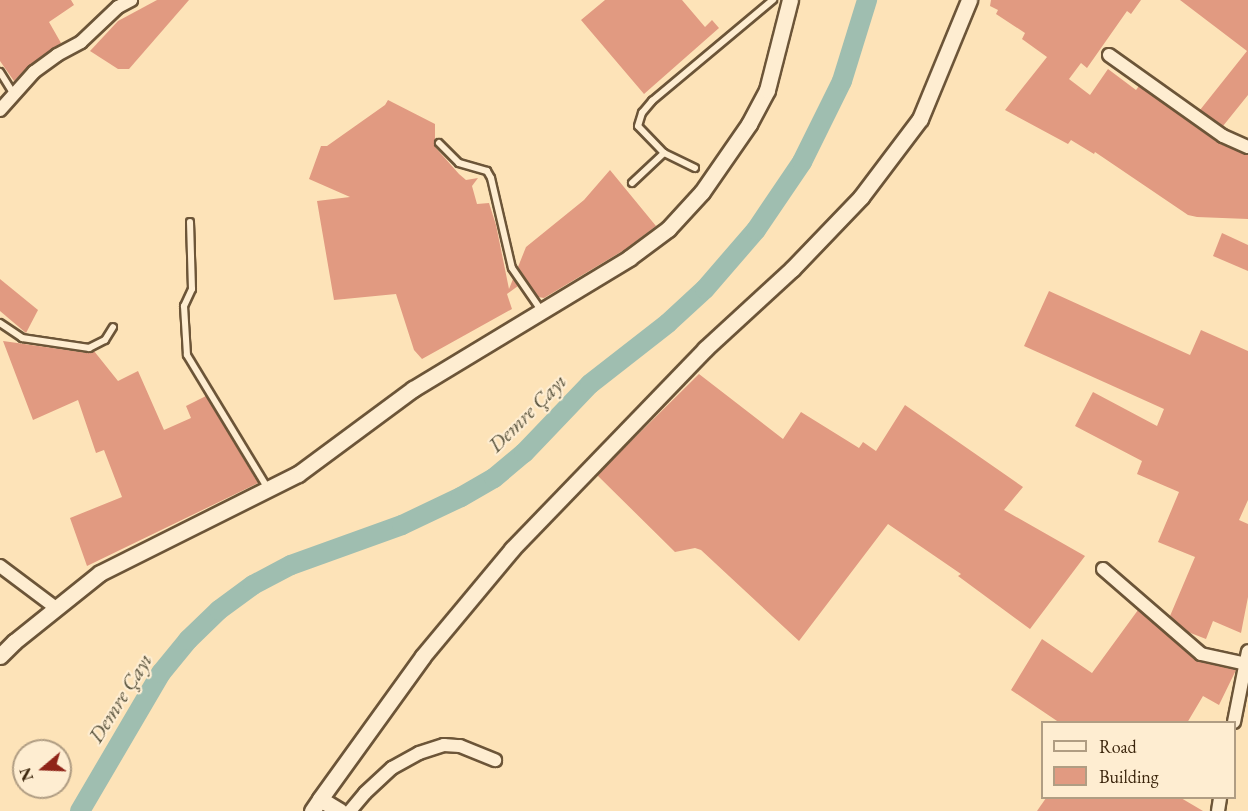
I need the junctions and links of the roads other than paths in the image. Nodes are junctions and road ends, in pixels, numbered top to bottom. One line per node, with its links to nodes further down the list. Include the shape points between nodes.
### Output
1 (131, 0): 7 (street, via 118,7 81,42 34,72)
2 (773, 0): 11 (lane, via 642,113 638,126)
3 (787, 0): 15 (street, via 767,90 749,124 702,192 668,229)
4 (969, 0): 26 (street, via 920,119 861,197 792,269 705,349 512,549 423,656)
5 (1109, 55): 10 (street, via 1223,136)
6 (0, 72): 7 (lane)
7 (14, 94): 8 (street)
8 (0, 110)
9 (440, 143): 15 (lane, via 459,163 487,171 512,268)
10 (1248, 147)
11 (664, 153): 12 (lane); 13 (lane)
12 (695, 168)
13 (632, 183)
14 (190, 222): 18 (lane, via 192,289 184,306 187,355)
15 (541, 310): 18 (street, via 413,389 298,474)
16 (0, 324): 17 (lane, via 22,338 89,348 105,340)
17 (112, 327)
18 (268, 489): 21 (street, via 100,573)
19 (0, 566): 21 (street)
20 (1103, 569): 23 (street, via 1202,654)
21 (56, 609): 22 (street)
22 (0, 656)
23 (1247, 657): 24 (street)
24 (1234, 721)
25 (495, 760): 28 (street, via 460,746 444,745 419,753 392,768)
26 (316, 805): 27 (street)
27 (340, 811)
28 (350, 811)

